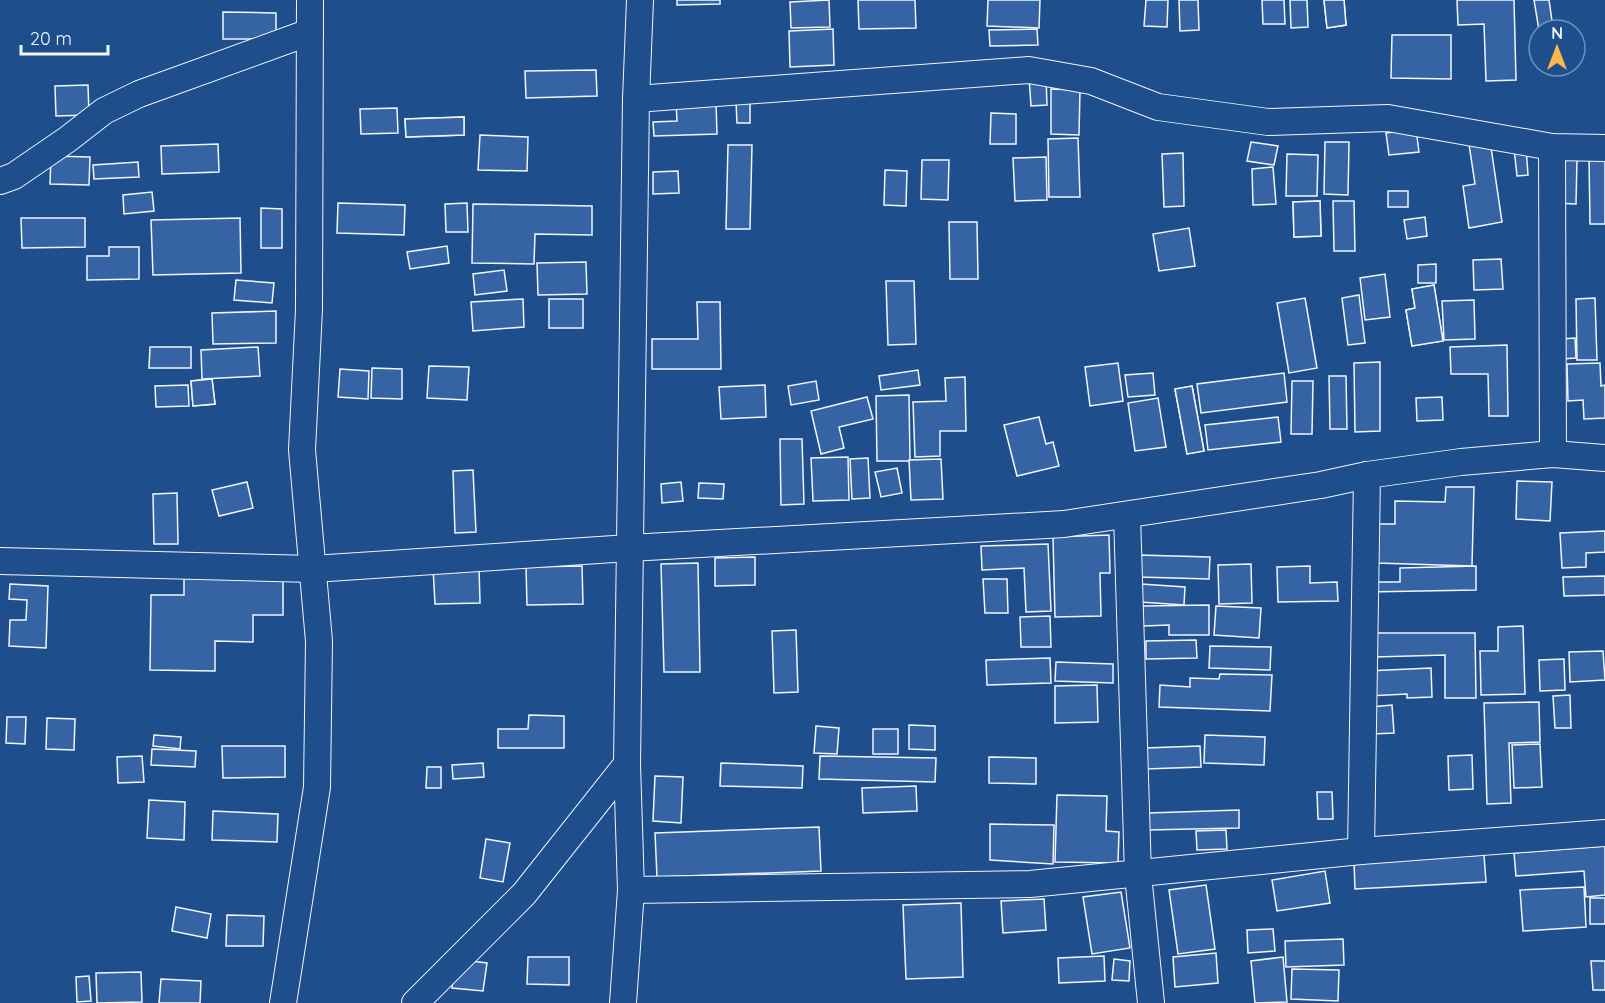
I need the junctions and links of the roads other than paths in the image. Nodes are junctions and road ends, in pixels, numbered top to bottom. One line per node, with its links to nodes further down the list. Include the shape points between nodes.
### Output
1 (310, 0): 3 (street)
2 (640, 0): 4 (street)
3 (310, 32): 7 (street, via 139,94 105,111 14,176); 14 (street, via 309,309 302,450)
4 (636, 99): 5 (street, via 1029,70 1091,81 1158,107 1268,122 1388,118); 12 (street)
5 (1551, 147): 6 (street); 8 (street)
6 (1605, 148)
7 (0, 181)
8 (1553, 454): 9 (street); 10 (street)
9 (1605, 458)
10 (1367, 475): 11 (street); 17 (street)
11 (1127, 515): 12 (street, via 1064,524); 18 (street)
12 (629, 548): 14 (street); 15 (street)
13 (0, 561): 14 (street)
14 (313, 569): 20 (street, via 319,641 317,787)
15 (627, 764): 19 (street); 21 (street, via 524,894)
16 (1605, 833): 17 (street)
17 (1361, 850): 18 (street)
18 (1138, 875): 19 (street, via 1030,884); 23 (street)
19 (631, 890): 22 (street)
20 (283, 1003)
21 (415, 1003)
22 (623, 1003)
23 (1150, 1003)

